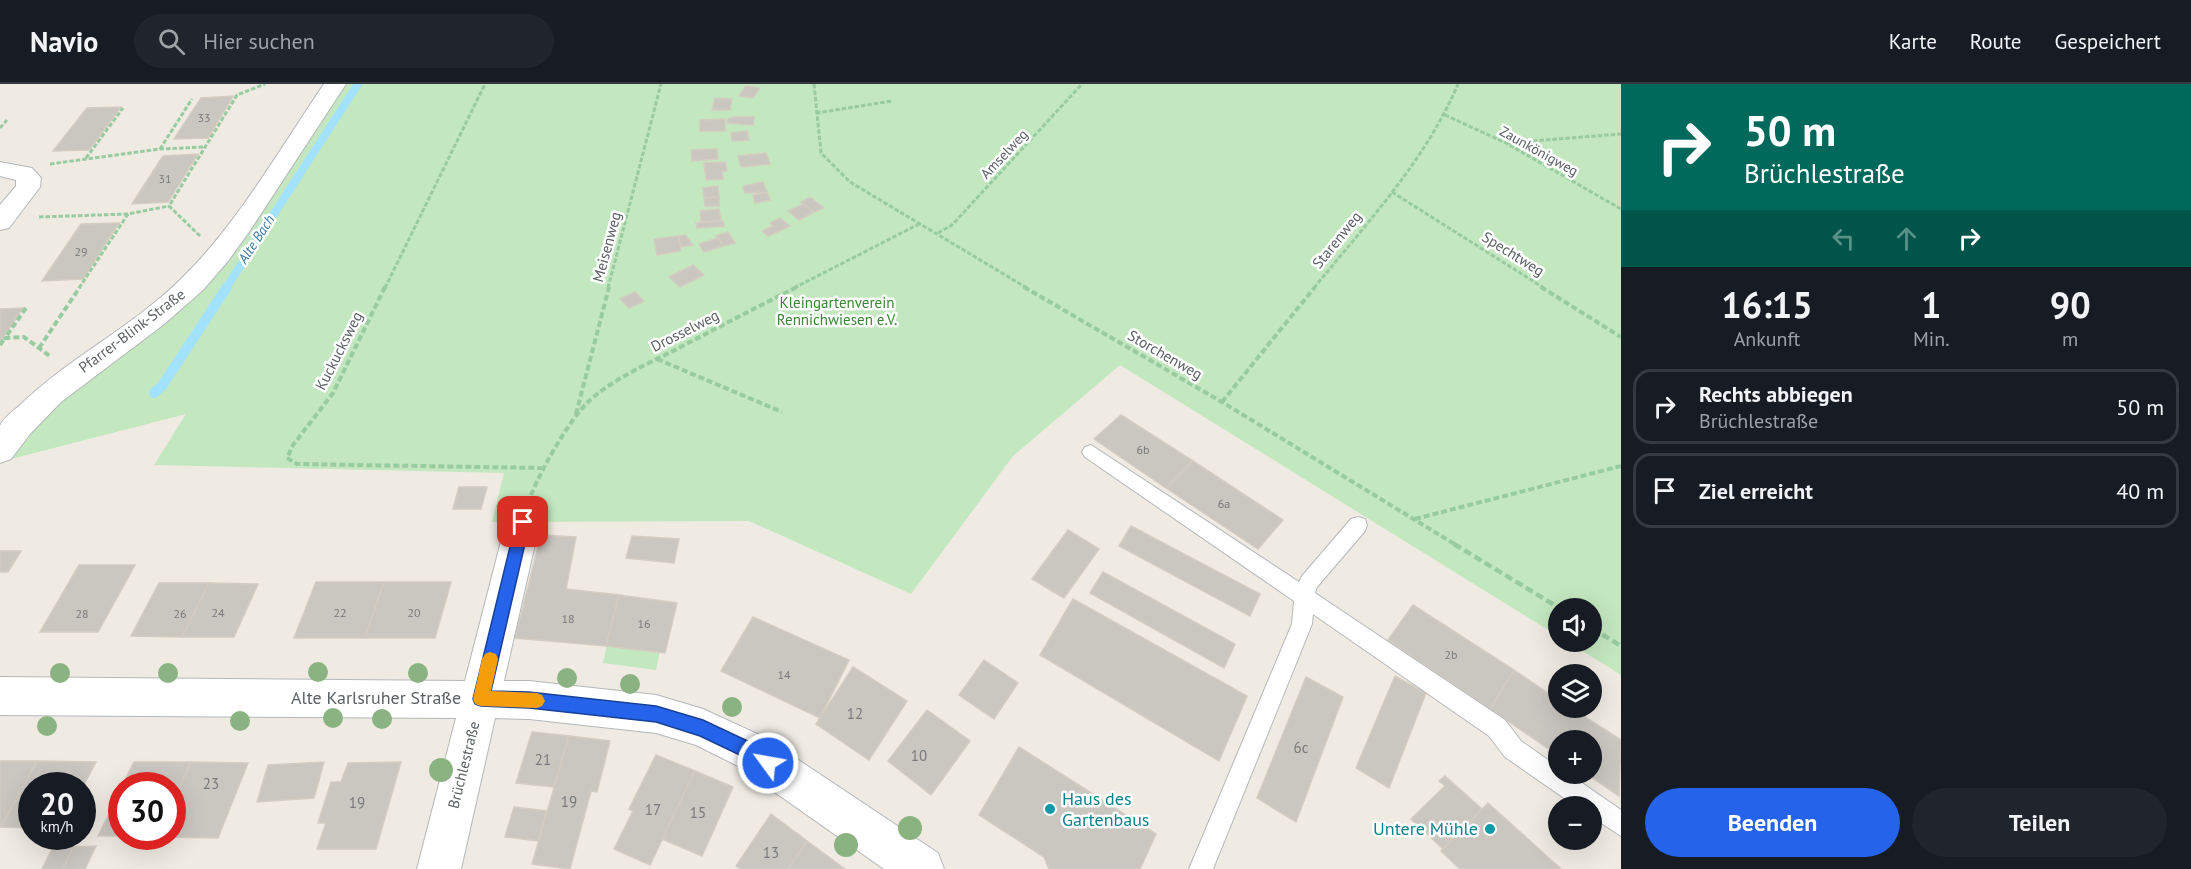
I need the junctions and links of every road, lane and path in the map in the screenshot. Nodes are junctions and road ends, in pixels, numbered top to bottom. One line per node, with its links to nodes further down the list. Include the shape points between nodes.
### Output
1 (265, 84): 17 (path, via 237,95)
2 (335, 84): 35 (street, Pfarrer-Blink-Straße, via 240,226 206,269 153,318)
3 (485, 84): 42 (path, Kuckucksweg, via 333,393 287,458 297,464)
4 (661, 84): 38 (path, Meisenweg)
5 (814, 84): 11 (path, Storchenweg)
6 (1082, 84): 27 (path, Amselweg, via 952,225)
7 (1458, 84): 12 (path, Starenweg)
8 (192, 99): 18 (path)
9 (892, 101): 11 (path)
10 (123, 108): 19 (path)
11 (816, 113): 26 (path, Storchenweg, via 821,153 827,161 850,182)
12 (1445, 115): 16 (path, Zaunkönigweg); 21 (path, Starenweg)
13 (7, 120): 14 (path)
14 (0, 128)
15 (1621, 134): 16 (path)
16 (1506, 143): 23 (path, Zaunkönigweg)
17 (204, 147): 18 (path); 22 (path)
18 (159, 149): 19 (path)
19 (86, 159): 20 (path)
20 (10, 170): 25 (street, via 29,178 28,187)
21 (1392, 192): 30 (path, Spechtweg); 36 (path, Starenweg)
22 (169, 206): 24 (path); 28 (path)
23 (1621, 209)
24 (128, 214): 25 (path); 33 (path)
25 (2, 220)
26 (919, 224): 27 (path, Storchenweg); 34 (path, Drosselweg)
27 (937, 233): 36 (path, Storchenweg)
28 (203, 239)
29 (26, 308): 31 (path)
30 (1621, 337)
31 (5, 338): 32 (path); 33 (path, via 24,337)
32 (0, 345)
33 (39, 348): 35 (path)
34 (657, 359): 37 (path); 38 (path, Drosselweg, via 590,400)
35 (74, 375): 39 (street, Pfarrer-Blink-Straße, via 42,402)
36 (1222, 402): 43 (path, Storchenweg)
37 (782, 412)
38 (575, 417): 42 (path, Drosselweg)
39 (0, 450)
40 (1091, 452): 46 (lane)
41 (1621, 466): 43 (path)
42 (542, 468): 44 (path, Drosselweg)
43 (1414, 519): 47 (path, Storchenweg)
44 (523, 522): 51 (street, Brüchlestraße)
45 (1359, 525): 46 (lane, via 1309,582)
46 (1304, 596): 52 (lane, via 1497,728 1513,749); 55 (lane, via 1302,624)
47 (1548, 601)
48 (1602, 634): 49 (path)
49 (1621, 646)
50 (0, 696): 51 (street, Alte Karlsruher Straße)
51 (481, 699): 53 (street, Brüchlestraße); 54 (street, Alte Karlsruher Straße, via 598,706 656,714 703,728 750,751)
52 (1621, 824)
53 (440, 869)
54 (922, 869)
55 (1201, 869)

